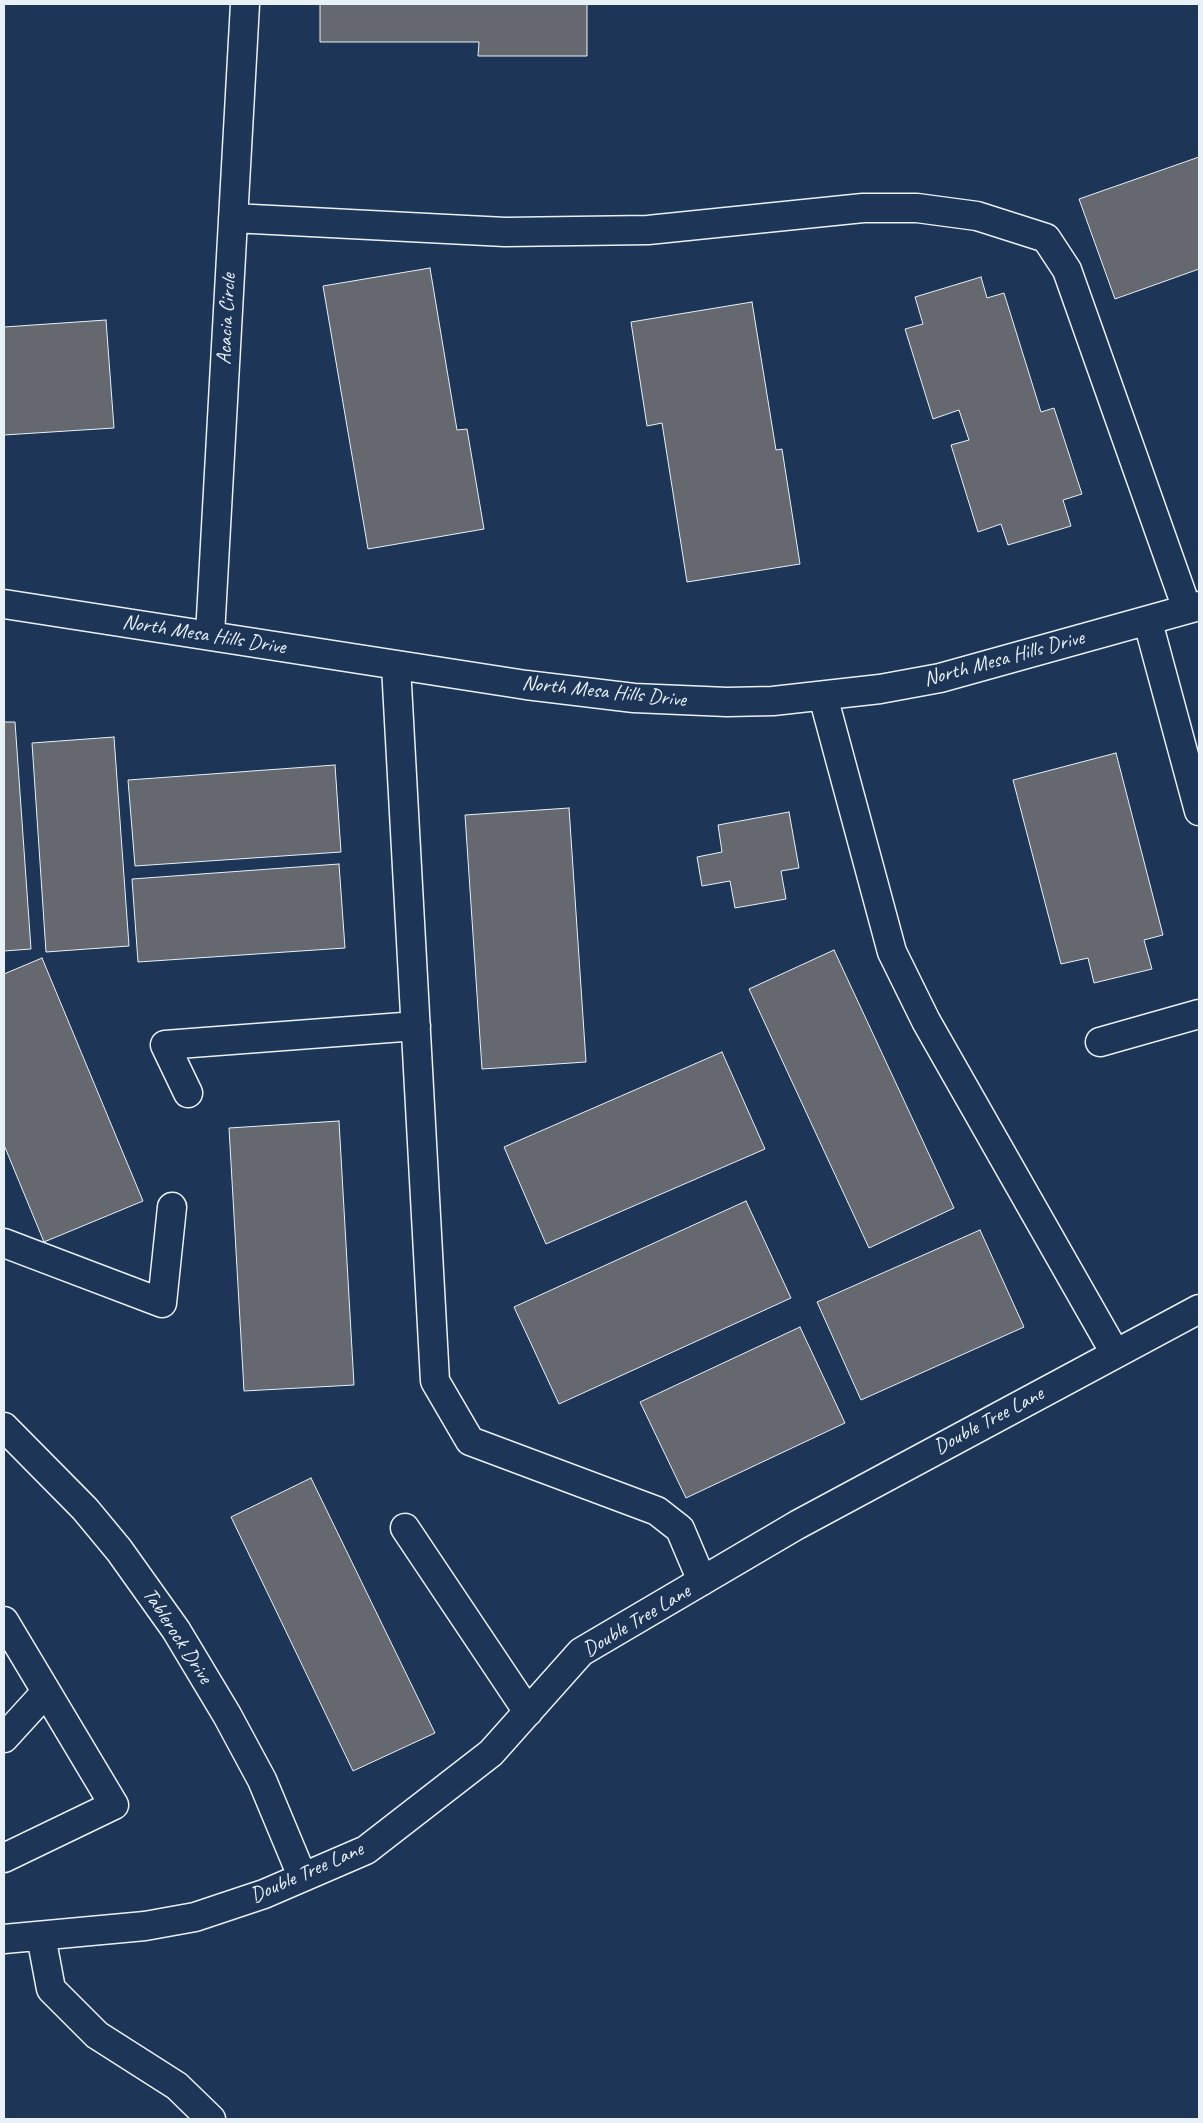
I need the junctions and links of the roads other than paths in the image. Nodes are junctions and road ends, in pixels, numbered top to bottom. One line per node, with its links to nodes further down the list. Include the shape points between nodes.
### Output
1 (246, 4): 2 (street, Acacia Circle)
2 (233, 218): 4 (street, via 505,232 648,230 863,208 917,208 977,216 1046,238 1067,270); 6 (street, Acacia Circle)
3 (4, 604): 6 (street, North Mesa Hills Drive)
4 (1193, 607): 5 (street, North Mesa Hills Drive)
5 (1148, 622): 8 (street, North Mesa Hills Drive, via 940,678); 9 (street)
6 (210, 635): 7 (street, North Mesa Hills Drive)
7 (396, 666): 8 (street, North Mesa Hills Drive, via 634,698 727,702); 11 (street)
8 (823, 696): 17 (street, via 892,952 926,1021)
9 (1199, 811)
10 (1199, 1014): 12 (street)
11 (416, 1026): 13 (street, via 165,1045); 20 (street, via 435,1381 470,1441 657,1511 680,1529)
12 (1100, 1042)
13 (188, 1093)
14 (172, 1207): 15 (street, via 162,1303)
15 (4, 1244)
16 (1199, 1309): 17 (street, Double Tree Lane)
17 (1115, 1353): 20 (street, Double Tree Lane, via 797,1525)
18 (4, 1427): 26 (street, Tablerock Drive, via 84,1508 119,1550 176,1630 262,1780)
19 (405, 1528): 23 (street)
20 (702, 1581): 23 (street, Double Tree Lane, via 581,1652)
21 (4, 1621): 22 (street)
22 (46, 1692): 24 (street); 25 (street, via 114,1805)
23 (528, 1712): 26 (street, Double Tree Lane, via 491,1753 366,1850)
24 (4, 1738)
25 (4, 1858)
26 (302, 1876): 27 (street, Double Tree Lane, via 264,1894 196,1917 144,1926)
27 (41, 1936): 28 (street, Double Tree Lane); 29 (street, via 51,1989 97,2035 177,2086)
28 (4, 1939)
29 (211, 2119)

